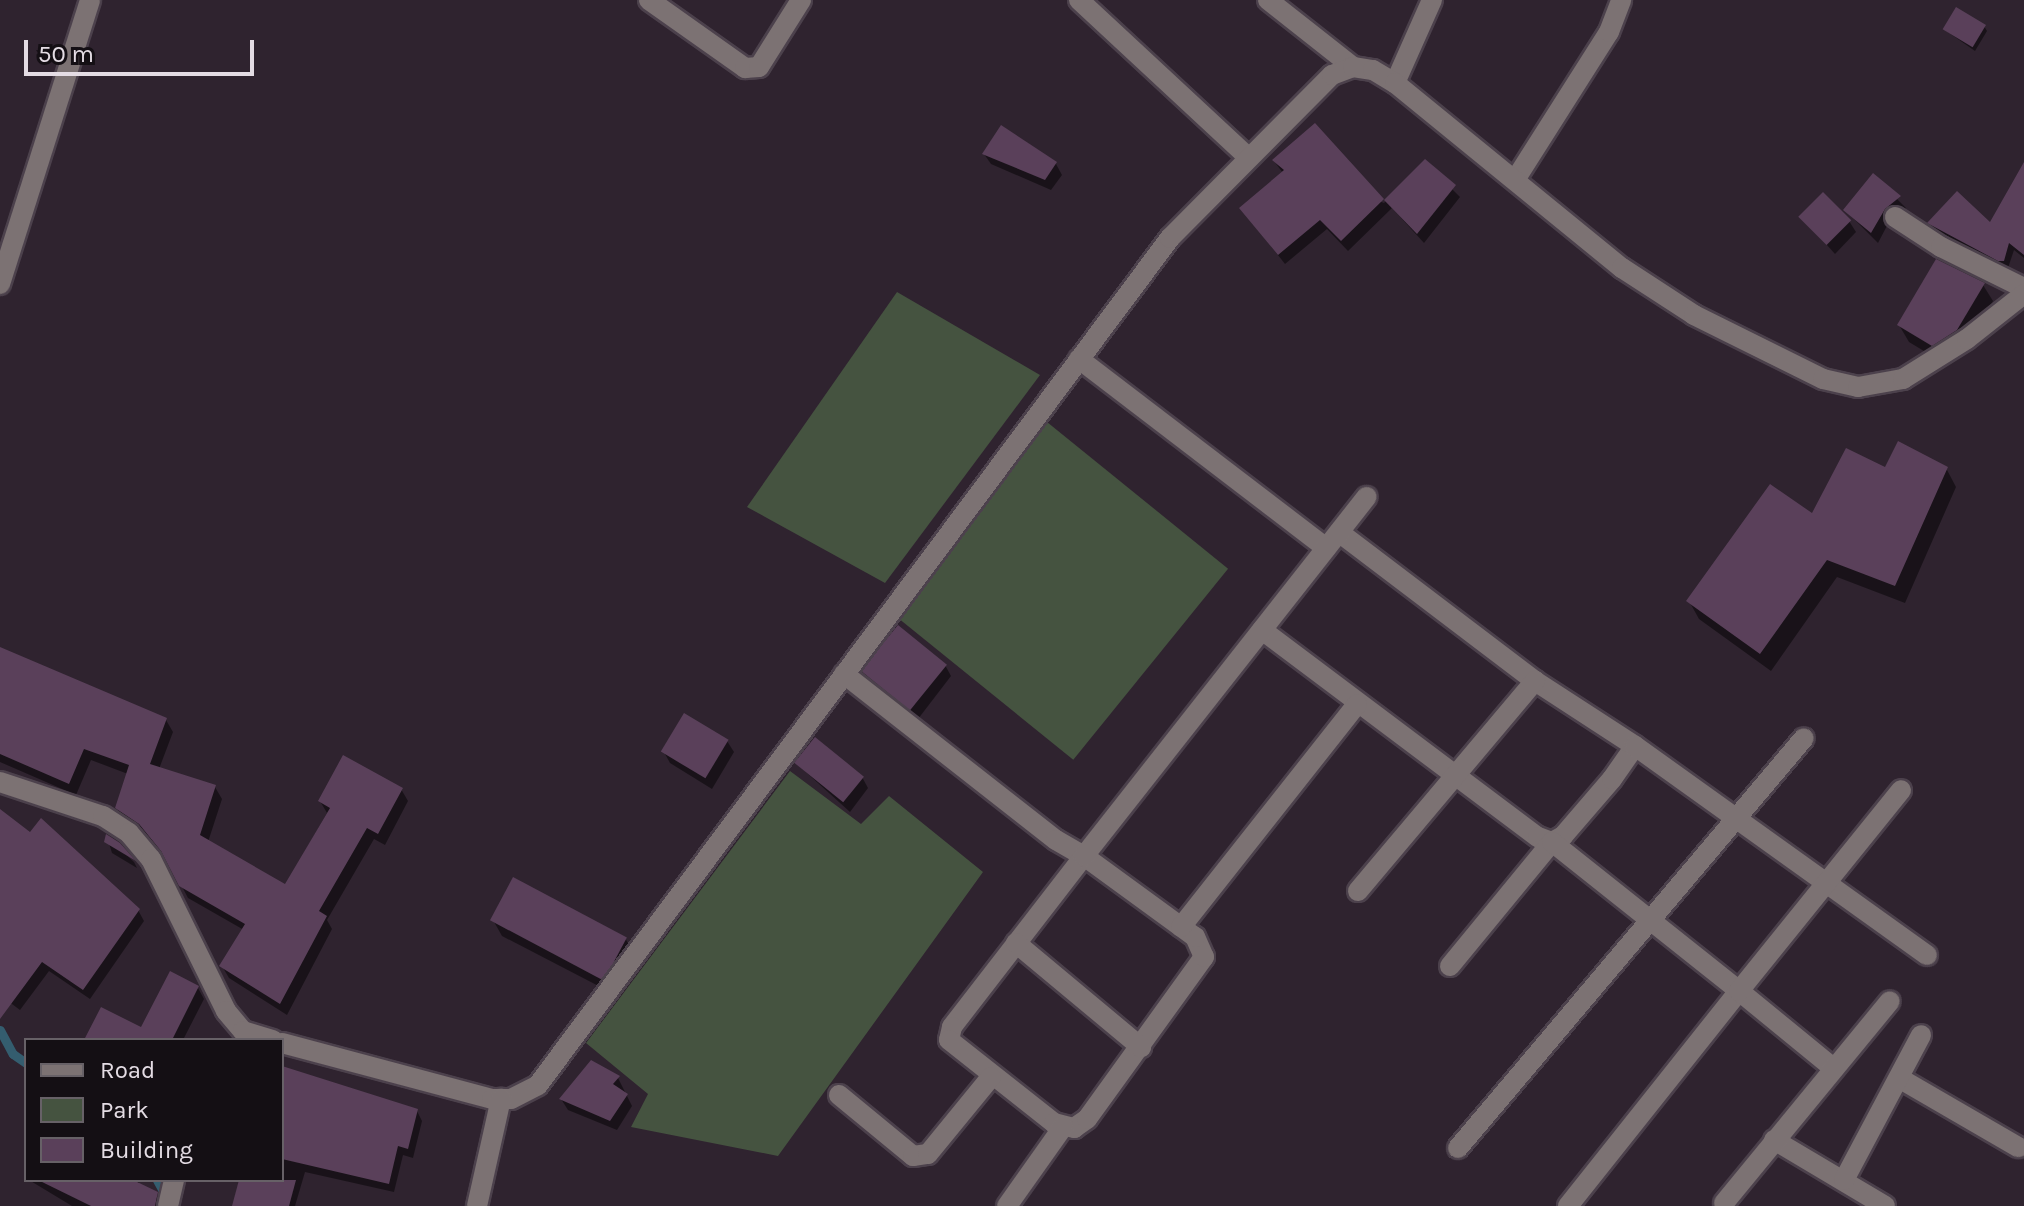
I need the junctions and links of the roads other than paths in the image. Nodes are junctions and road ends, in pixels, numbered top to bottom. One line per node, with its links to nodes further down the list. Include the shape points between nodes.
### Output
1 (90, 0): 13 (street)
2 (649, 0): 3 (street, via 745,68 759,67)
3 (801, 0)
4 (1079, 0): 10 (street)
5 (1268, 0): 8 (street)
6 (1432, 0): 9 (street)
7 (1621, 0): 11 (street, via 1609,32)
8 (1353, 67): 9 (street, via 1373,70); 10 (street, via 1332,75)
9 (1395, 83): 11 (street)
10 (1248, 157): 16 (street, via 1170,238)
11 (1515, 180): 15 (street, via 1622,268 1694,315 1823,379 1858,387 1903,379 1967,339)
12 (1895, 217): 14 (street, via 1941,247)
13 (0, 284)
14 (2024, 288)
15 (2024, 294)
16 (1079, 359): 19 (street); 21 (street)
17 (1366, 497): 18 (street)
18 (1339, 532): 19 (street); 22 (street)
19 (1326, 548): 20 (street)
20 (1262, 630): 23 (street); 31 (street)
21 (844, 674): 31 (street, via 1056,840); 49 (street, via 538,1085)
22 (1535, 681): 25 (street); 26 (street)
23 (1357, 704): 26 (street); 35 (street)
24 (1804, 738): 29 (street)
25 (1635, 746): 29 (street); 30 (street, via 1563,836)
26 (1453, 778): 30 (street); 33 (street)
27 (0, 782): 42 (street, via 103,816 129,833 151,859)
28 (1901, 790): 32 (street)
29 (1734, 816): 32 (street); 34 (street)
30 (1552, 842): 34 (street); 38 (street)
31 (1084, 856): 35 (street); 36 (street)
32 (1825, 884): 37 (street); 39 (street)
33 (1358, 891)
34 (1649, 917): 39 (street); 53 (street)
35 (1181, 927): 44 (street, via 1202,947 1202,967)
36 (1016, 943): 44 (street); 46 (street, via 952,1027 949,1040)
37 (1927, 955)
38 (1450, 966)
39 (1739, 991): 45 (street); 60 (street)
40 (1890, 1001): 45 (street)
41 (1921, 1035): 47 (street)
42 (241, 1036)
43 (284, 1044): 49 (street)
44 (1141, 1047): 50 (street, via 1087,1119)
45 (1832, 1067): 51 (street)
46 (991, 1077): 48 (street, via 928,1154 913,1156); 50 (street)
47 (1899, 1078): 52 (street); 54 (street)
48 (839, 1095)
49 (501, 1099): 58 (street)
50 (1063, 1127): 59 (street)
51 (1774, 1140): 54 (street); 56 (street)
52 (2018, 1147)
53 (1458, 1148)
54 (1844, 1180): 61 (street)
55 (174, 1182): 57 (street)
56 (1724, 1203)
57 (168, 1206)
58 (477, 1206)
59 (1007, 1206)
60 (1568, 1206)
61 (1885, 1206)

